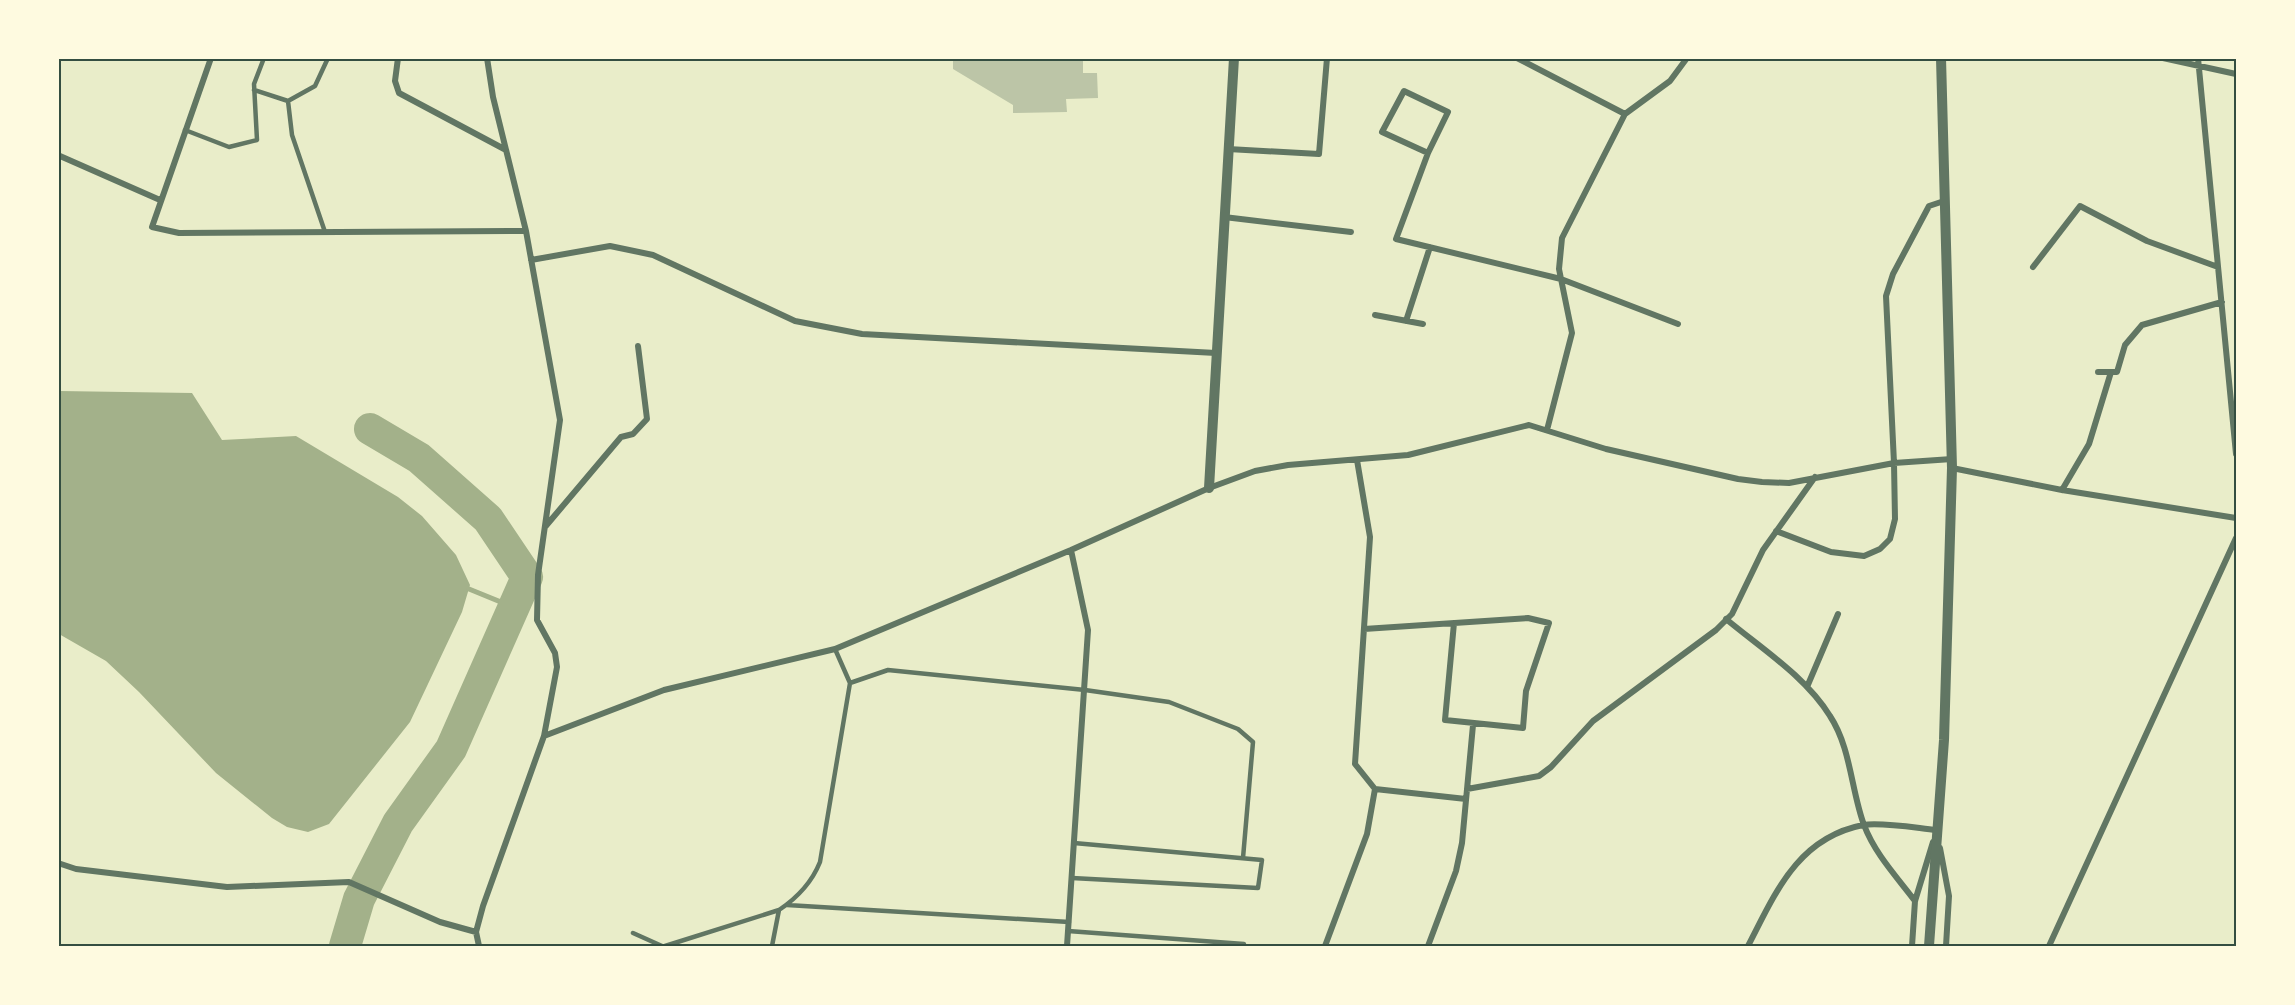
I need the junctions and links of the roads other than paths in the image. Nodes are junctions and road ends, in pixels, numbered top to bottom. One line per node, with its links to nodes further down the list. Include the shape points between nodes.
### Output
1 (211, 58): 18 (street)
2 (264, 58): 15 (lane)
3 (328, 58): 16 (lane, via 315,86)
4 (398, 58): 20 (street, via 395,81 399,93)
5 (487, 58): 20 (street)
6 (1234, 58): 19 (street)
7 (1327, 58): 19 (street, via 1319,154)
8 (1517, 58): 17 (street)
9 (1687, 58): 17 (street, via 1670,81)
10 (1941, 58): 24 (street)
11 (2163, 58): 13 (street)
12 (2198, 58): 13 (street)
13 (2199, 66): 14 (street); 32 (street)
14 (2236, 74)
15 (254, 90): 16 (lane); 18 (lane, via 256,140 230,147)
16 (288, 101): 27 (lane, via 292,135)
17 (1625, 114): 33 (street, via 1562,238)
18 (185, 130): 23 (street)
19 (1228, 149): 25 (street)
20 (506, 150): 26 (street)
21 (1428, 153): 21 (street, via 1382,132 1404,91 1448,112); 29 (street, via 1396,238)
22 (60, 156): 23 (street)
23 (160, 200): 27 (street, via 152,227 179,233)
24 (1944, 201): 46 (street, via 1929,206 1893,274 1886,296); 47 (street)
25 (1224, 217): 28 (street); 40 (street)
26 (526, 231): 27 (street); 30 (street)
27 (325, 232)
28 (1351, 232)
29 (1430, 247): 33 (street); 36 (street)
30 (531, 260): 40 (street, via 610,246 653,255 795,321 862,334); 52 (street, via 560,420)
31 (2033, 267): 32 (street, via 2080,206 2147,241)
32 (2218, 267): 34 (street)
33 (1561, 279): 38 (street); 43 (street, via 1572,333)
34 (2222, 302): 42 (street, via 2142,325 2125,345 2117,372); 44 (street)
35 (1375, 315): 36 (street)
36 (1406, 321): 37 (street)
37 (1423, 324)
38 (1678, 324)
39 (638, 346): 52 (street, via 647,419 633,434 621,437)
40 (1216, 352): 49 (street)
41 (2098, 372): 42 (street)
42 (2111, 372): 50 (street, via 2089,444)
43 (1547, 430): 45 (street, via 1529,424 1408,456); 48 (street, via 1606,449 1738,479 1789,483)
44 (2236, 454)
45 (1357, 460): 49 (street, via 1255,471); 59 (street, via 1370,537)
46 (1894, 463): 47 (street); 48 (street); 53 (street, via 1895,519 1890,539 1880,549 1864,556 1831,552)
47 (1952, 463): 50 (street); 70 (street, via 1944,740)
48 (1815, 477): 53 (street)
49 (1209, 488): 55 (street)
50 (2062, 490): 51 (street)
51 (2236, 518)
52 (544, 528): 65 (street, via 537,575 537,620 555,653 557,667)
53 (1776, 531): 57 (street)
54 (2236, 538): 93 (street)
55 (1071, 550): 60 (street); 63 (street, via 1088,630)
56 (1838, 614): 62 (street)
57 (1726, 619): 62 (street); 67 (street, via 1593,721 1539,776)
58 (1454, 623): 59 (street); 64 (street, via 1445,720); 64 (street, via 1528,618 1549,623 1526,691 1523,728)
59 (1364, 628): 66 (street, via 1355,764)
60 (835, 649): 61 (lane); 65 (street, via 664,690)
61 (850, 683): 63 (lane, via 888,670); 76 (lane, via 820,862 815,874)
62 (1806, 687): 69 (street, via 1830,716 1841,740)
63 (1085, 690): 71 (street); 72 (lane, via 1169,702 1238,729 1253,742)
64 (1473, 725): 67 (street)
65 (544, 736): 80 (street)
66 (1375, 789): 68 (street); 87 (street, via 1367,834)
67 (1467, 789): 68 (street)
68 (1466, 799): 88 (street, via 1456,871)
69 (1864, 825): 70 (street); 75 (street, via 1879,854); 89 (street, via 1825,839 1800,860 1783,878)
70 (1936, 830): 75 (street); 91 (street); 92 (street, via 1949,896)
71 (1074, 843): 72 (lane); 74 (street)
72 (1244, 858): 74 (lane, via 1262,860 1258,888)
73 (58, 863): 80 (street, via 76,869 227,886 349,882 440,922)
74 (1072, 878): 78 (street)
75 (1916, 901): 90 (street)
76 (787, 905): 77 (lane); 78 (lane)
77 (779, 910): 83 (lane); 84 (lane)
78 (1069, 922): 79 (street)
79 (1068, 931): 85 (street); 86 (lane)
80 (476, 932): 82 (street)
81 (633, 933): 83 (lane)
82 (479, 946)
83 (664, 946)
84 (772, 946)
85 (1067, 946)
86 (1244, 946)
87 (1325, 946)
88 (1428, 946)
89 (1748, 946)
90 (1912, 946)
91 (1929, 946)
92 (1946, 946)
93 (2049, 946)

